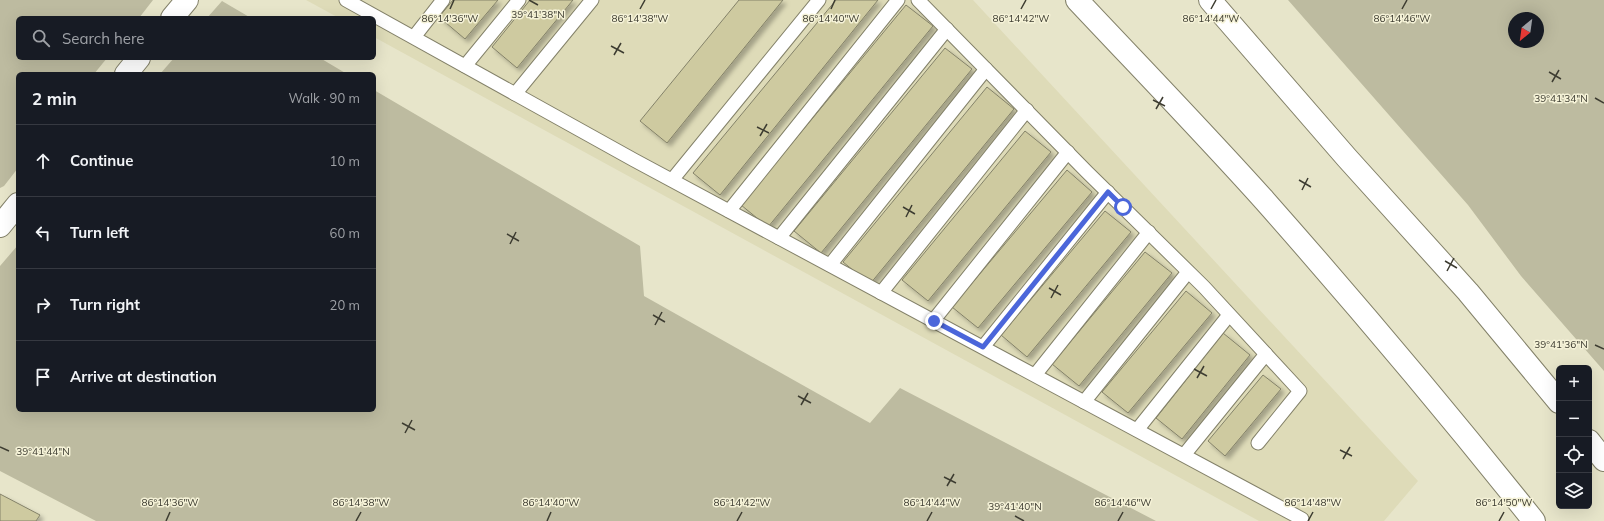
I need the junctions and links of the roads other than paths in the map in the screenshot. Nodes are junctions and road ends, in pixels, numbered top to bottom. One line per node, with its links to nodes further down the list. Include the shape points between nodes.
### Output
1 (187, 0): 11 (main road)
2 (346, 0): 12 (lane)
3 (444, 0): 15 (lane)
4 (519, 0): 17 (lane)
5 (592, 0): 20 (lane)
6 (819, 0): 23 (lane)
7 (898, 0): 26 (lane)
8 (918, 0): 14 (lane)
9 (1077, 0): 46 (main road, via 1269,206 1356,305)
10 (1210, 0): 38 (main road, via 1468,292)
11 (174, 16)
12 (375, 16)
13 (376, 16): 15 (lane)
14 (946, 29): 18 (lane); 29 (lane)
15 (414, 37): 17 (lane)
16 (137, 60): 19 (main road)
17 (465, 66): 20 (lane)
18 (986, 69): 21 (lane); 30 (lane)
19 (128, 72)
20 (515, 94): 23 (lane)
21 (1027, 110): 22 (lane); 32 (lane)
22 (1068, 152): 24 (lane); 34 (lane)
23 (672, 180): 26 (lane)
24 (1108, 192): 28 (lane); 35 (lane)
25 (16, 206): 27 (main road)
26 (729, 211): 29 (lane)
27 (0, 226)
28 (1149, 232): 31 (lane); 37 (lane)
29 (779, 238): 30 (lane)
30 (830, 265): 32 (lane)
31 (1188, 272): 33 (lane); 39 (lane)
32 (881, 292): 34 (lane)
33 (1230, 315): 36 (lane); 40 (lane)
34 (934, 321): 35 (lane)
35 (983, 347): 37 (lane)
36 (1266, 354): 41 (lane, via 1300,391); 43 (lane)
37 (1035, 375): 39 (lane)
38 (1558, 401)
39 (1084, 402): 40 (lane)
40 (1137, 430): 43 (lane)
41 (1258, 443)
42 (1592, 445): 44 (main road)
43 (1184, 455): 45 (lane)
44 (1604, 460)
45 (1302, 519)
46 (1534, 521)

